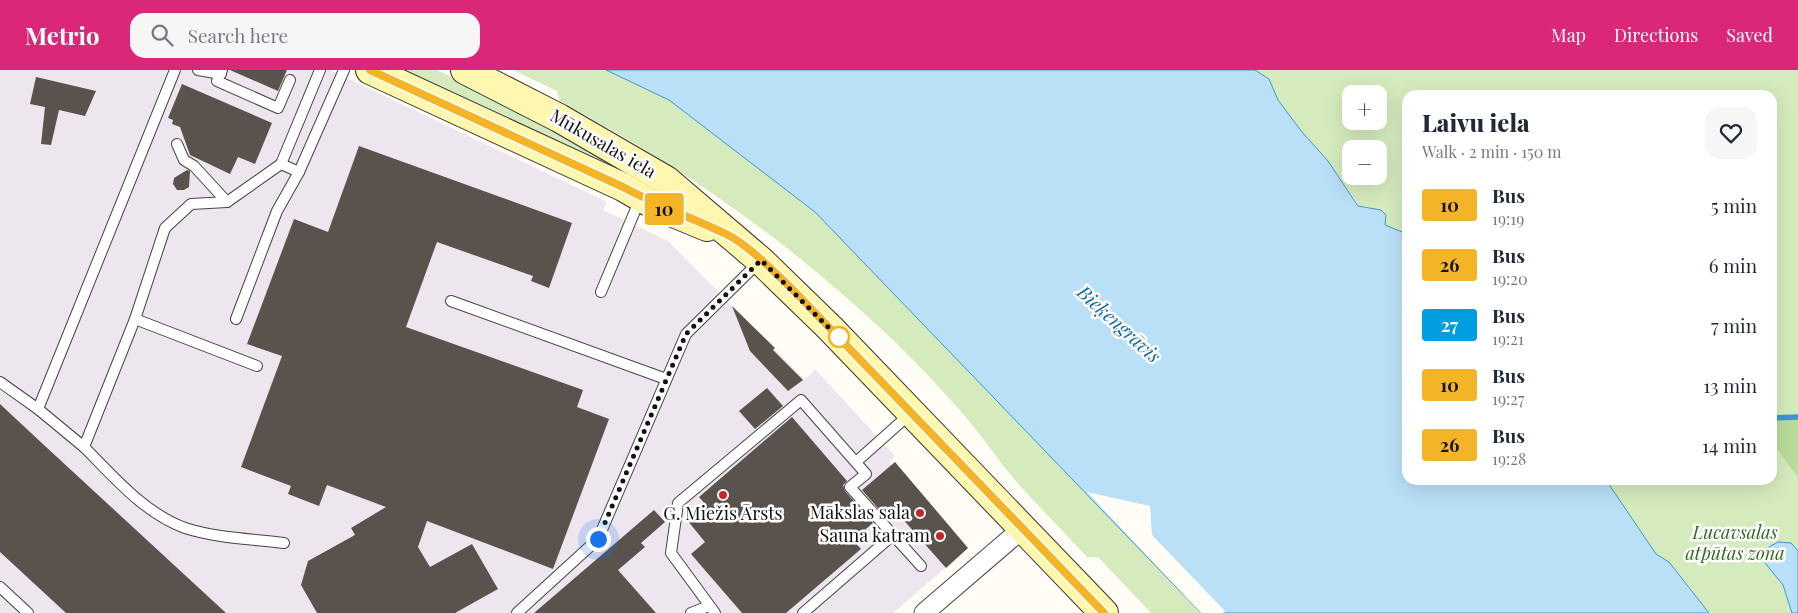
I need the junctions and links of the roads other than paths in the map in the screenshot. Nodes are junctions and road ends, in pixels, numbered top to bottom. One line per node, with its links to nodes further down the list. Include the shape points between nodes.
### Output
1 (176, 70): 23 (lane)
2 (198, 70): 7 (lane)
3 (320, 70): 10 (lane)
4 (344, 70): 11 (lane)
5 (370, 70): 12 (main road, Mūkusalas iela)
6 (465, 70): 14 (main road, Mūkusalas iela, via 633,159 666,180)
7 (221, 72): 8 (lane, via 217,81 278,108)
8 (290, 80)
9 (176, 144): 13 (lane, via 184,160 194,166)
10 (281, 164): 11 (lane); 13 (lane)
11 (299, 172): 19 (lane, via 277,211)
12 (641, 197): 14 (main road, Mūkusalas iela); 16 (lane)
13 (227, 202): 18 (lane, via 191,204 165,228)
14 (729, 236): 15 (main road, Mūkusalas iela)
15 (761, 260): 21 (lane, via 686,334); 24 (main road, Mūkusalas iela)
16 (602, 292)
17 (451, 301): 21 (lane)
18 (135, 319): 20 (lane); 25 (lane)
19 (236, 319)
20 (257, 366)
21 (666, 379): 34 (lane, via 598,539)
22 (0, 382): 23 (lane)
23 (38, 409): 25 (lane)
24 (911, 412): 26 (lane); 27 (main road, Mūkusalas iela)
25 (84, 447): 29 (lane, via 135,498 177,524 222,535)
26 (856, 462): 28 (lane, via 866,474 850,487); 32 (lane, via 801,400 678,502 671,553)
27 (1023, 528): 37 (street); 38 (main road, Mūkusalas iela)
28 (892, 535): 30 (lane); 36 (lane)
29 (284, 543)
30 (921, 566)
31 (0, 587): 33 (lane)
32 (712, 609): 35 (lane)
33 (28, 613)
34 (517, 613)
35 (691, 613)
36 (803, 613)
37 (924, 613)
38 (1104, 613)

